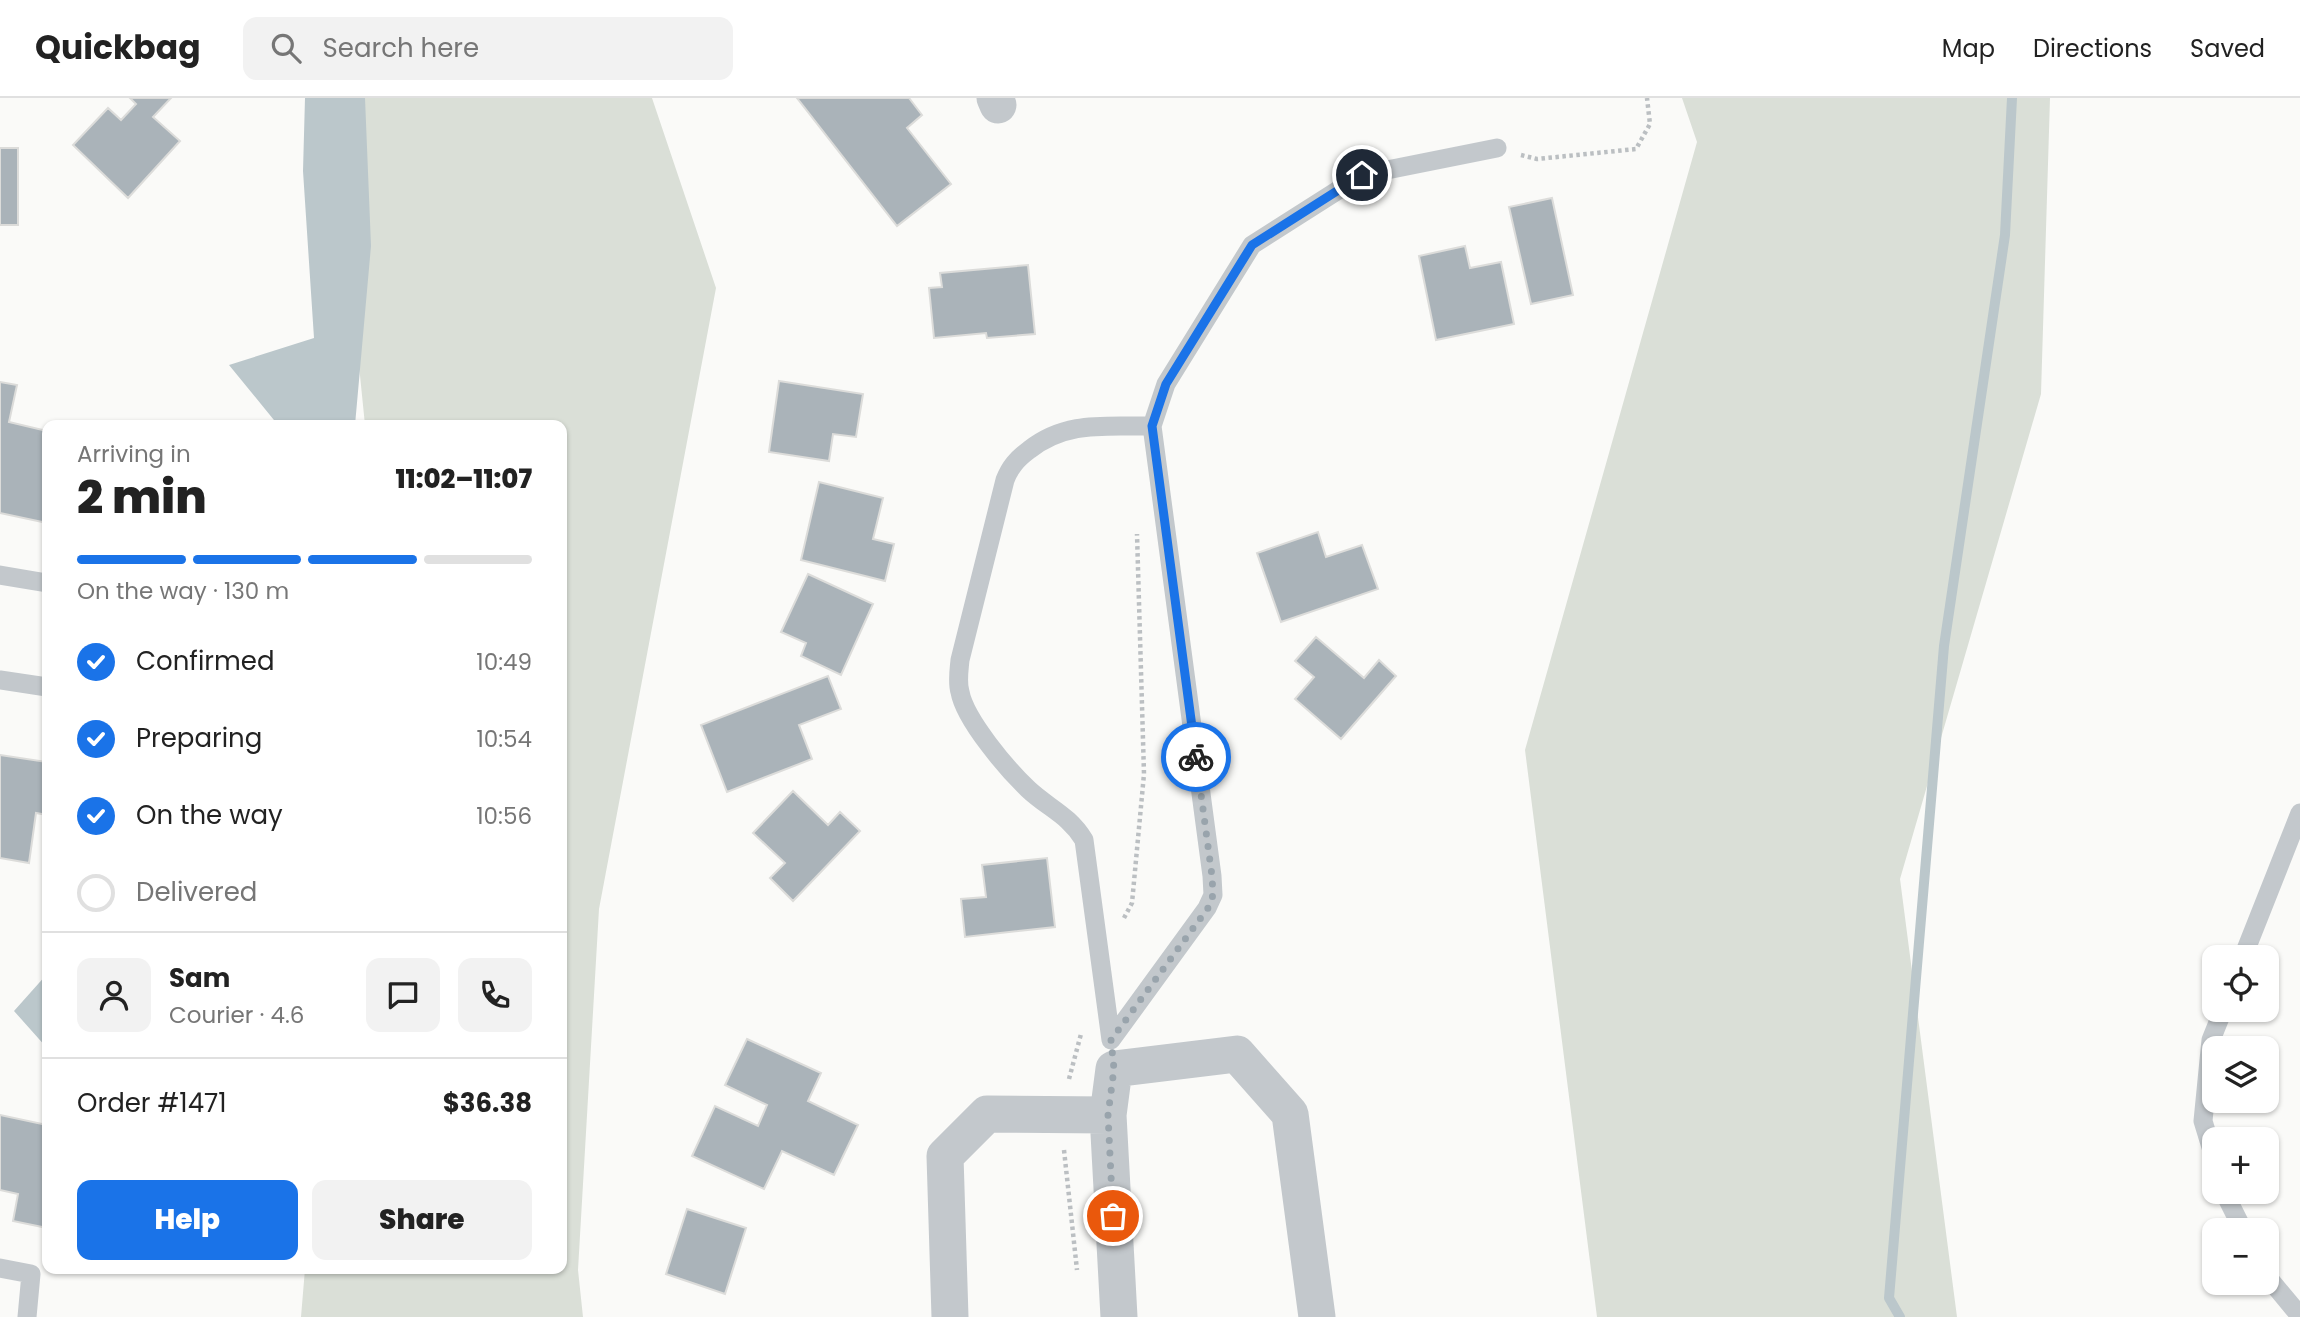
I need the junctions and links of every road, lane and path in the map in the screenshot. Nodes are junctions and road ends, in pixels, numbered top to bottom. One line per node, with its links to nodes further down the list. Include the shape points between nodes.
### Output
1 (1647, 98): 2 (path, via 1650,124 1636,149 1537,159)
2 (1497, 148): 3 (lane, via 1362,175 1252,245 1166,384)
3 (1152, 426): 11 (lane, via 1213,895); 11 (lane, via 1073,428 1042,440 1017,459 1005,480 958,680 960,695 988,743 1029,790 1064,815 1084,840)
4 (0, 575): 5 (lane)
5 (42, 582)
6 (0, 680): 7 (lane)
7 (42, 686)
8 (2300, 813): 9 (lane)
9 (2248, 945)
10 (2218, 1022): 13 (lane, via 2211,1040)
11 (1112, 1055): 12 (street); 20 (street, via 1237,1054 1290,1114)
12 (1108, 1115): 18 (street, via 987,1114 945,1156); 19 (street)
13 (2205, 1127)
14 (0, 1268): 17 (lane, via 31,1273)
15 (2279, 1291): 16 (lane)
16 (2300, 1316)
17 (27, 1317)
18 (950, 1317)
19 (1119, 1317)
20 (1317, 1317)

